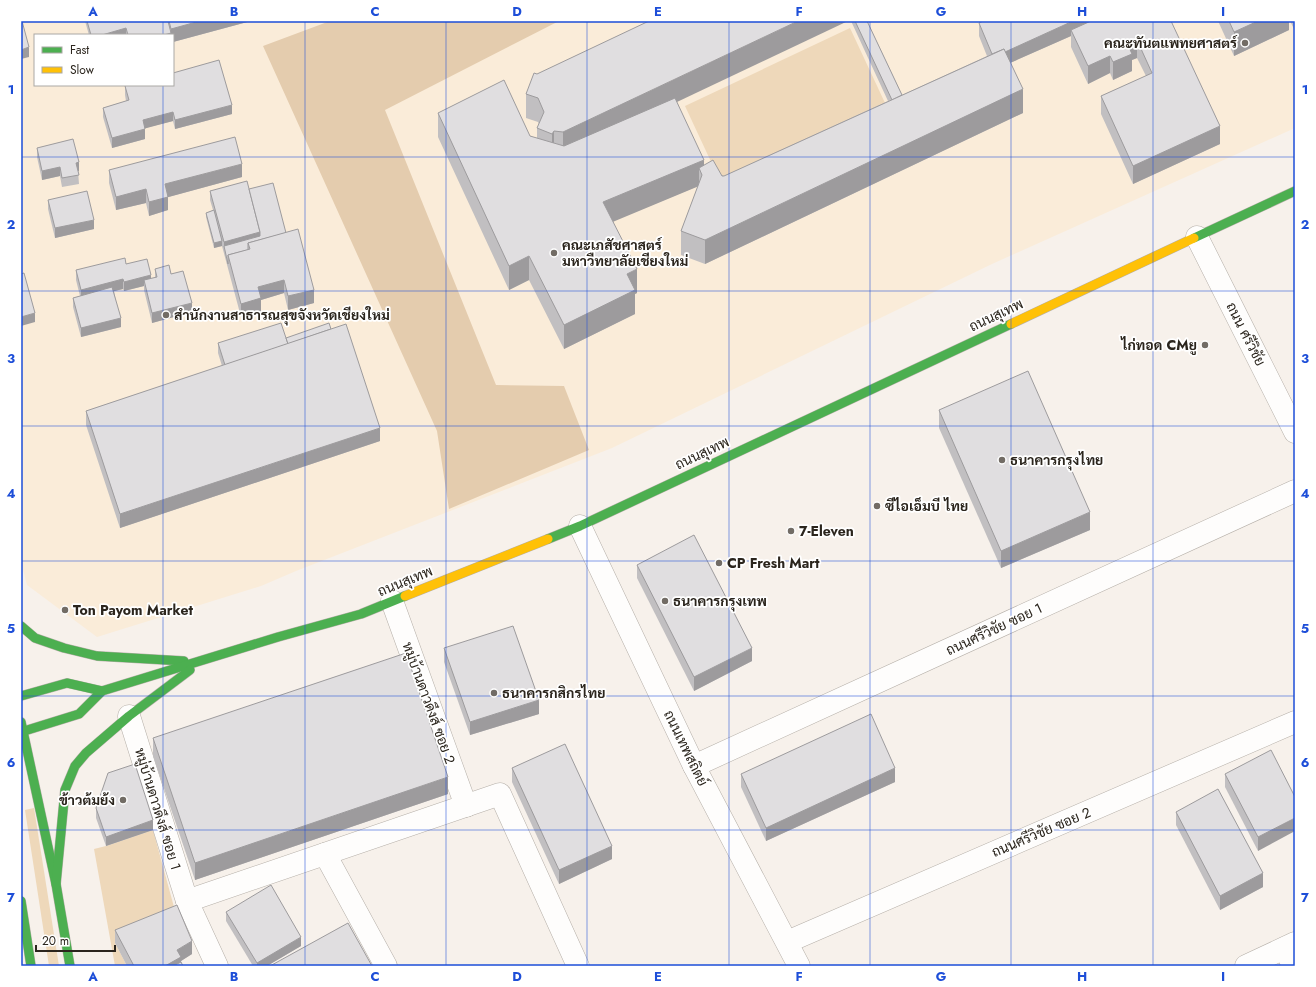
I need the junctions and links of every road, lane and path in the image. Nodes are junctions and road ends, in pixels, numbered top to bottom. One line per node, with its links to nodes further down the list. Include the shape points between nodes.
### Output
1 (1295, 191): 2 (main road, ถนนสุเทพ)
2 (1197, 236): 3 (street, ถนน ศรีวิชัย); 5 (main road, ถนนสุเทพ)
3 (1295, 432)
4 (1295, 491): 15 (street, ถนนศรีวิชัย ซอย 1)
5 (580, 526): 6 (main road, ถนนสุเทพ); 15 (street, ถนนเทพสถิตย์)
6 (392, 601): 8 (main road, ถนนสุเทพ, via 361,614); 16 (street, หมู่บ้านดาวดึงส์ ซอย 2)
7 (21, 626): 8 (main road, via 35,638 97,656)
8 (200, 662): 9 (main road, ถนนสุเทพ); 11 (main road)
9 (102, 691): 10 (main road, ถนนสุเทพ, via 67,683); 14 (main road, ถนนสุเทพ, via 79,714)
10 (21, 696)
11 (129, 716): 18 (main road, via 75,766 65,790); 20 (street, หมู่บ้านดาวดึงส์ ซอย 1)
12 (21, 722): 14 (main road)
13 (1295, 722): 21 (street, ถนนศรีวิชัย ซอย 2)
14 (22, 732): 18 (main road)
15 (694, 766): 21 (street, ถนนเทพสถิตย์)
16 (466, 806): 17 (street); 27 (street, via 500,794)
17 (325, 854): 20 (street); 26 (street)
18 (56, 884): 24 (main road)
19 (21, 901): 23 (main road)
20 (187, 901): 25 (street, หมู่บ้านดาวดึงส์ ซอย 1)
21 (787, 942): 28 (street, ถนนเทพสถิตย์)
22 (1291, 953): 29 (street)
23 (31, 966)
24 (70, 966)
25 (217, 966)
26 (386, 966)
27 (578, 966)
28 (799, 966)
29 (1246, 966)

